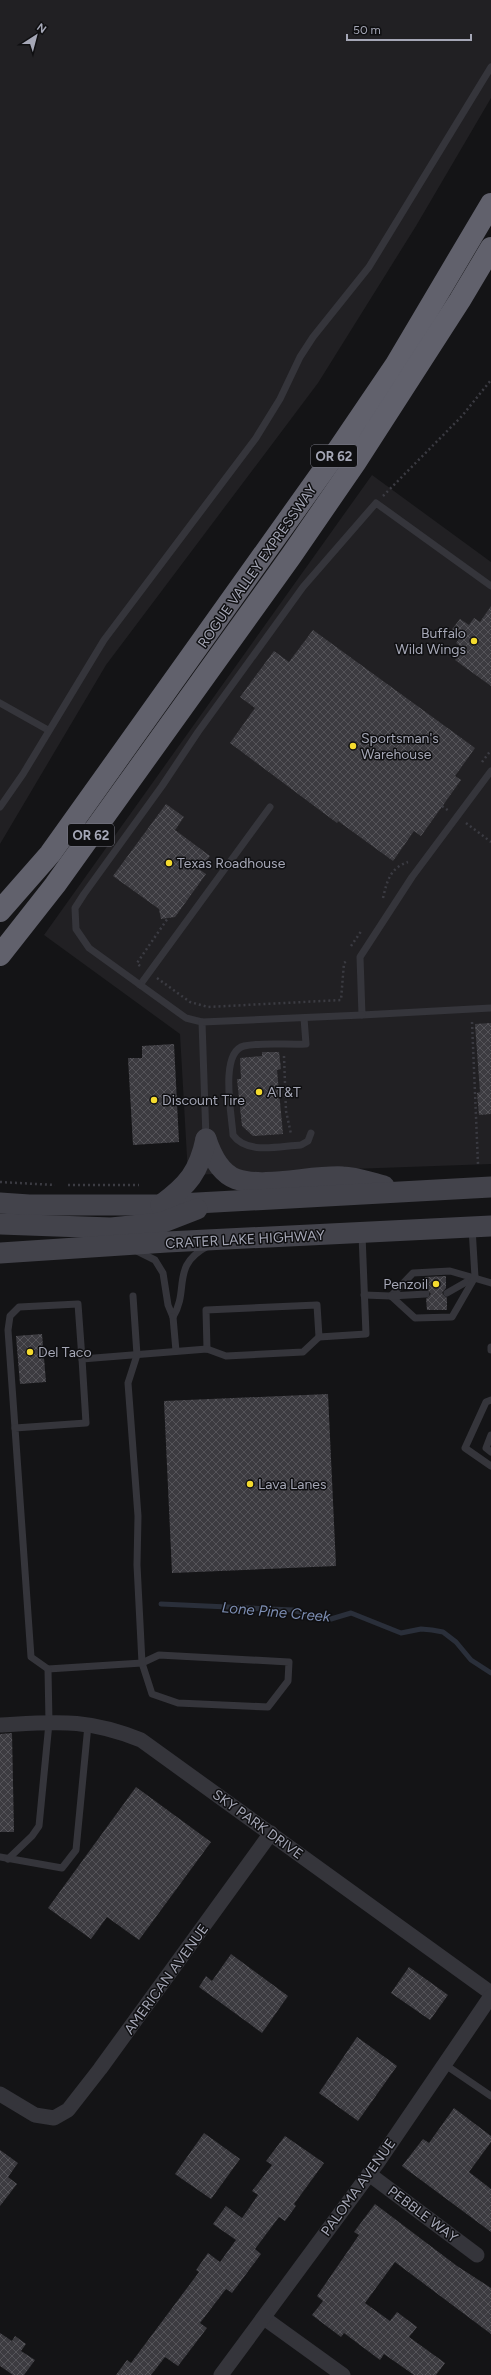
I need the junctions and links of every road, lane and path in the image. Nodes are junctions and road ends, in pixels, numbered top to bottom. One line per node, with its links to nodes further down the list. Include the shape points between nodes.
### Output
1 (491, 67): 8 (lane, via 369,267 306,348 268,420 104,640)
2 (491, 204): 18 (highway, ROGUE VALLEY EXPRESSWAY / OR 62, via 395,366 338,450 54,848)
3 (491, 248): 22 (highway, ROGUE VALLEY EXPRESSWAY / OR 62, via 355,463 291,556 59,879)
4 (491, 380): 5 (path, via 462,416)
5 (376, 503): 6 (lane); 25 (lane, via 303,587 75,908 76,929 89,948)
6 (491, 586)
7 (0, 703): 8 (lane)
8 (48, 730): 14 (lane, via 23,774)
9 (491, 750): 10 (path)
10 (478, 768)
11 (491, 771): 27 (lane, via 412,877 360,957)
12 (452, 804): 15 (path)
13 (270, 806): 24 (lane)
14 (0, 807)
15 (443, 816)
16 (409, 862): 17 (path, via 397,866 388,879)
17 (383, 900)
18 (0, 911)
19 (168, 918): 24 (path, via 137,963)
20 (366, 924): 21 (path)
21 (349, 952)
22 (0, 955)
23 (348, 958): 24 (path, via 344,963 341,1000 208,1007 190,1002)
24 (149, 972): 25 (lane)
25 (140, 985): 29 (lane, via 186,1018)
26 (491, 1008): 27 (lane)
27 (362, 1015): 28 (lane)
28 (304, 1018): 29 (lane); 31 (lane, via 306,1044)
29 (202, 1022): 33 (lane)
30 (472, 1022): 35 (path)
31 (284, 1045): 34 (path, via 286,1110); 34 (lane, via 243,1046 230,1062 229,1085 233,1135 239,1143 247,1147)
32 (311, 1132): 34 (lane, via 308,1141 301,1145)
33 (206, 1139): 41 (main road, via 211,1153 223,1170 235,1178 252,1182 344,1177); 44 (main road, via 196,1172 183,1189)
34 (292, 1145)
35 (478, 1164)
36 (0, 1182): 37 (path)
37 (59, 1185)
38 (66, 1185): 39 (path)
39 (144, 1185)
40 (491, 1187): 41 (main road)
41 (408, 1191): 42 (main road)
42 (212, 1202): 44 (main road); 45 (main road, via 161,1224 111,1228)
43 (0, 1203): 44 (main road, via 37,1206)
44 (161, 1205)
45 (0, 1224)
46 (482, 1226): 47 (main road, CRATER LAKE HIGHWAY); 51 (lane)
47 (362, 1233): 48 (main road, CRATER LAKE HIGHWAY); 55 (lane)
48 (217, 1241): 49 (main road, CRATER LAKE HIGHWAY); 58 (lane, via 203,1248 190,1260 182,1273 180,1306)
49 (126, 1245): 50 (main road, CRATER LAKE HIGHWAY); 58 (lane, via 155,1260 163,1273 168,1305)
50 (0, 1253)
51 (475, 1277): 52 (lane); 53 (lane); 57 (lane, via 450,1271 413,1273); 57 (lane, via 452,1317 415,1318)
52 (491, 1283)
53 (446, 1293)
54 (426, 1294): 57 (lane)
55 (364, 1295): 57 (lane); 59 (lane, via 366,1334)
56 (133, 1296): 62 (lane)
57 (391, 1296)
58 (173, 1317): 61 (lane)
59 (319, 1337): 60 (lane, via 303,1352 226,1356); 60 (lane, via 317,1305 206,1310)
60 (208, 1349): 61 (lane)
61 (176, 1351): 62 (lane)
62 (137, 1355): 63 (lane); 69 (lane, via 128,1383 138,1516 137,1565)
63 (82, 1360): 65 (lane, via 86,1424); 65 (lane, via 78,1304 19,1307 10,1316 8,1330)
64 (491, 1400): 68 (lane, via 486,1402 465,1448)
65 (15, 1428): 70 (lane, via 31,1657)
66 (491, 1435): 67 (lane, via 486,1448)
67 (491, 1452)
68 (491, 1466)
69 (142, 1663): 69 (lane, via 152,1694 178,1703 268,1707 288,1681 289,1662 159,1655); 70 (lane)
70 (48, 1670): 71 (lane)
71 (49, 1723): 72 (street, SKY PARK DRIVE); 73 (street, SKY PARK DRIVE); 76 (lane, via 39,1826)
72 (88, 1724): 74 (street, SKY PARK DRIVE, via 141,1740); 76 (lane, via 76,1850 62,1868)
73 (0, 1725)
74 (271, 1833): 77 (street, SKY PARK DRIVE); 79 (street, AMERICAN AVENUE, via 68,2110 54,2118 35,2115)
75 (0, 1857): 76 (lane)
76 (8, 1858)
77 (491, 1994): 78 (street, PALOMA AVENUE)
78 (444, 2064): 80 (lane); 81 (street, PALOMA AVENUE)
79 (0, 2094)
80 (491, 2096)
81 (369, 2174): 82 (street, PEBBLE WAY); 83 (street, PALOMA AVENUE)
82 (477, 2255)
83 (264, 2318): 84 (street, PALOMA AVENUE); 85 (street)
84 (221, 2375)
85 (343, 2375)

